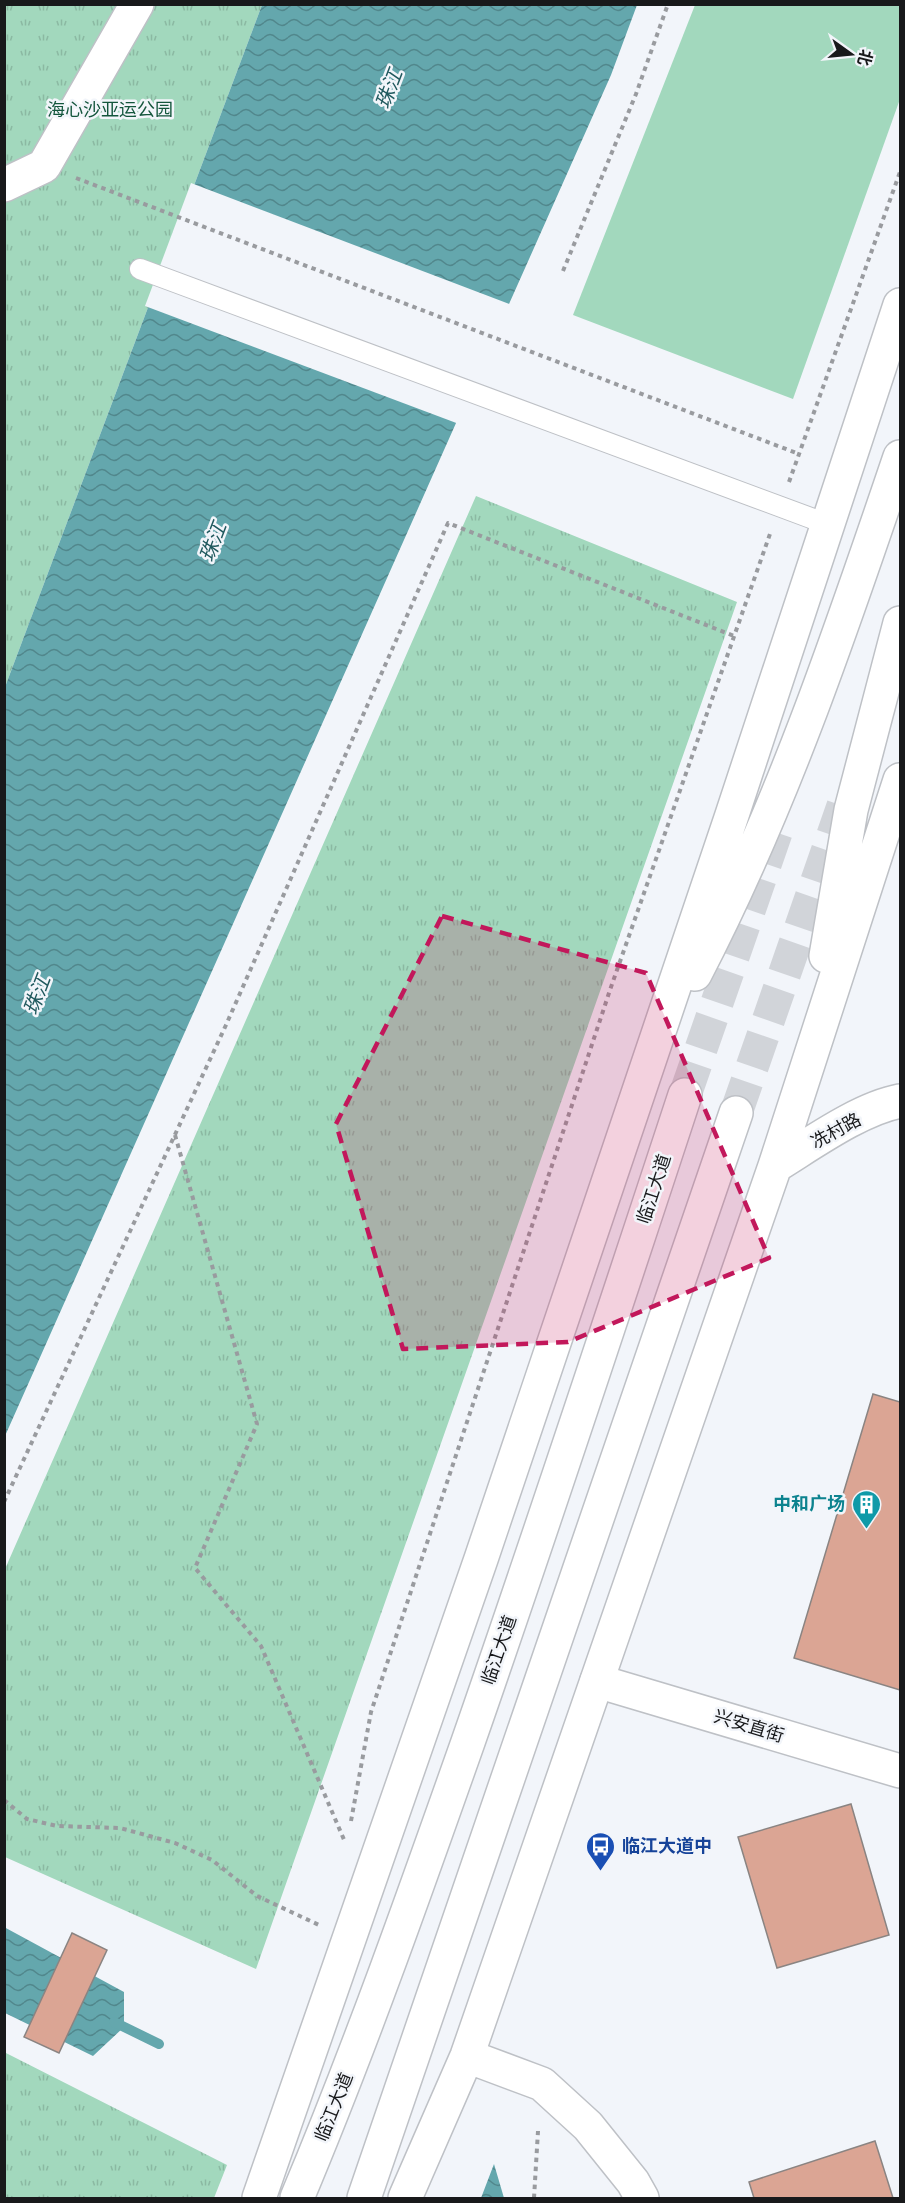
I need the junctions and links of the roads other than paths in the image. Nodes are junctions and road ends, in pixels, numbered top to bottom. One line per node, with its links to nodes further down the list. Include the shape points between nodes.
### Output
1 (137, 4): 2 (main road, via 44,166)
2 (4, 185)
3 (140, 269): 6 (lane)
4 (900, 305): 6 (main road)
5 (900, 458): 11 (main road, via 857,583 749,864)
6 (827, 524): 11 (main road)
7 (900, 623): 8 (main road)
8 (871, 729): 9 (main road); 10 (main road, via 837,878)
9 (898, 801): 10 (main road)
10 (818, 1029): 15 (main road)
11 (642, 1076): 19 (main road, via 481,1559)
12 (685, 1095): 20 (main road, 临江大道, via 584,1404 416,1889)
13 (900, 1101): 15 (main road, 冼村路, via 835,1130)
14 (736, 1113): 21 (main road)
15 (775, 1166): 16 (main road)
16 (597, 1681): 17 (main road, 兴安直街); 18 (main road)
17 (900, 1771)
18 (467, 2055): 22 (main road); 23 (main road, via 542,2084 588,2126)
19 (260, 2199)
20 (297, 2199)
21 (363, 2199)
22 (405, 2199)
23 (642, 2199)

